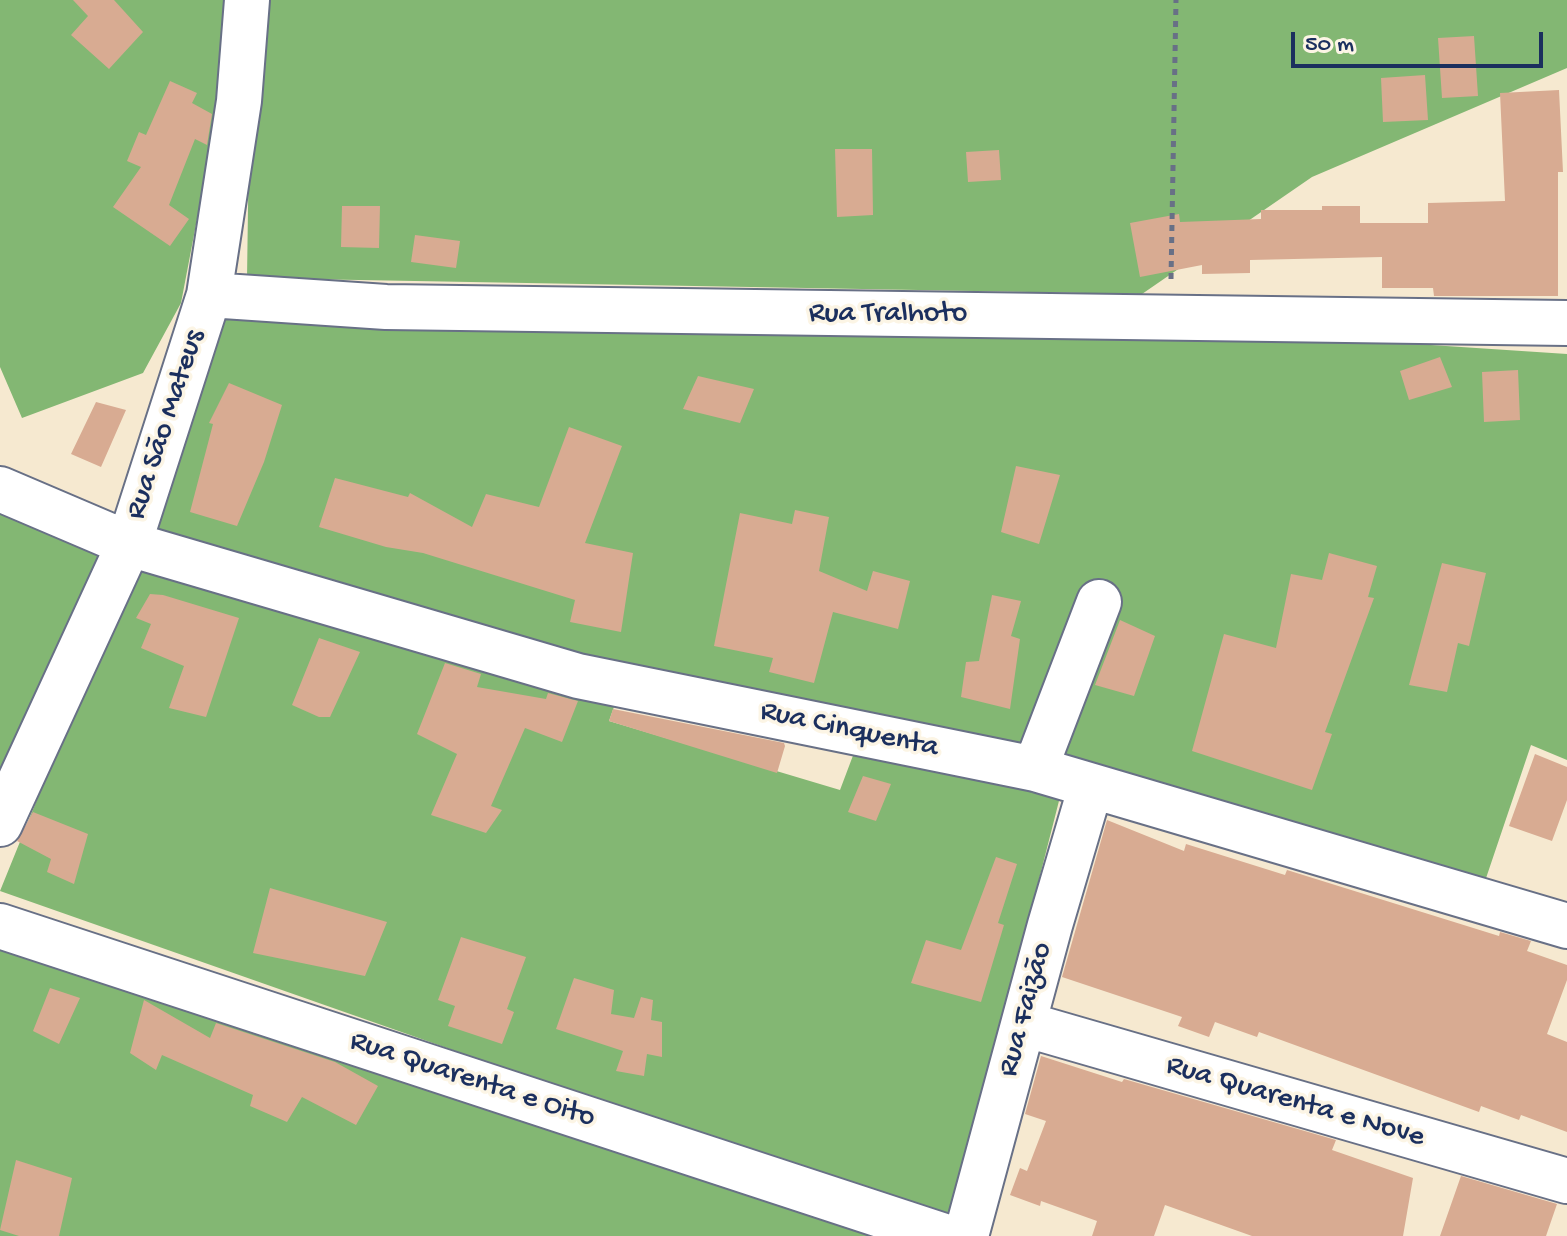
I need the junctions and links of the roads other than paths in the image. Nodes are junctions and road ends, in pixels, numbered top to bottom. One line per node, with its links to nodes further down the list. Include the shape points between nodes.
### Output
1 (247, 0): 2 (street, Rua São Mateus, via 237,116)
2 (209, 295): 3 (street, Rua Tralhoto, via 386,307); 5 (street, Rua São Mateus)
3 (1567, 323)
4 (0, 489): 5 (street, Rua Cinquenta)
5 (129, 544): 7 (street, Rua Cinquenta, via 578,676); 9 (street, Rua São Mateus)
6 (1099, 602): 7 (street)
7 (1035, 769): 8 (street, Rua Cinquenta)
8 (1091, 786): 11 (street, Rua Cinquenta); 12 (street, Rua Faizão)
9 (0, 824)
10 (0, 926): 14 (street, Rua Quarenta e Oito)
11 (1567, 926)
12 (1024, 1024): 13 (street, Rua Quarenta e Nove); 15 (street, Rua Faizão)
13 (1567, 1181)
14 (944, 1236)
15 (966, 1236)

